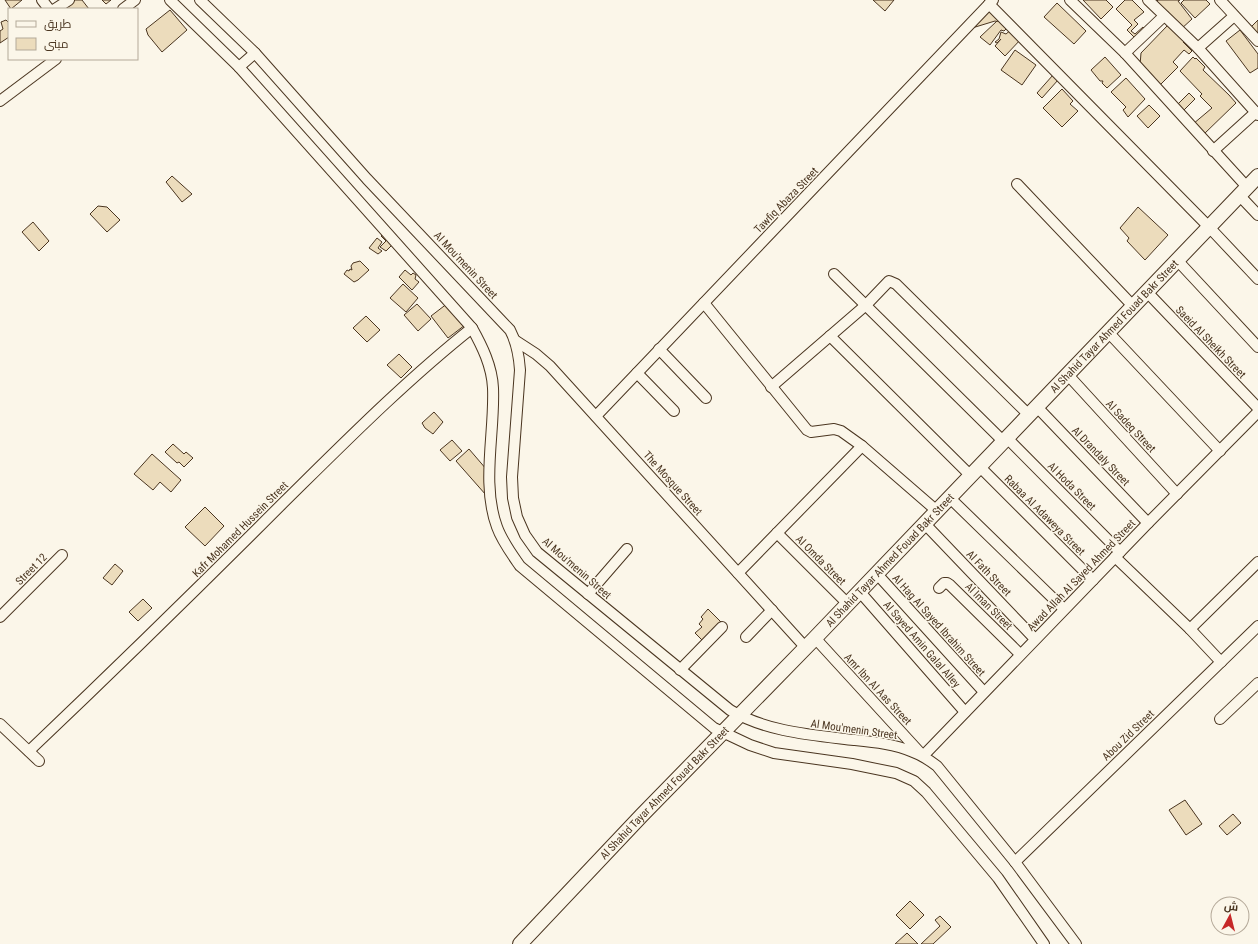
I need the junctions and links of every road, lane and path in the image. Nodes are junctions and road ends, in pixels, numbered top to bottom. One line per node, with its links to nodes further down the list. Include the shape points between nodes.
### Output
1 (42, 0): 10 (street)
2 (69, 0): 11 (street)
3 (135, 0): 12 (street)
4 (170, 0): 20 (street)
5 (200, 0): 17 (street, Al Mou'menin Street)
6 (1070, 0): 18 (street)
7 (1148, 0): 13 (street)
8 (1220, 0): 14 (street)
9 (991, 2): 28 (street); 33 (street, Tawfiq Abaza Street)
10 (48, 8)
11 (57, 8)
12 (124, 8)
13 (1164, 16): 16 (street); 18 (street)
14 (1234, 16): 15 (street); 16 (street)
15 (1258, 41)
16 (1198, 48): 22 (street)
17 (255, 53): 20 (street); 39 (street, Al Mou'menin Street, via 367,179 502,321)
18 (1125, 53): 23 (street)
19 (55, 60): 21 (street)
20 (239, 67): 36 (street)
21 (0, 101)
22 (1257, 114): 23 (street)
23 (1213, 151): 26 (street)
24 (1258, 176): 26 (street, Al Shahid Tayar Ahmed Fouad Bakr Street)
25 (1017, 184): 35 (street)
26 (1243, 191): 27 (street); 28 (street, Al Shahid Tayar Ahmed Fouad Bakr Street)
27 (1258, 215)
28 (1209, 227): 29 (street, Al Shahid Tayar Ahmed Fouad Bakr Street); 31 (street)
29 (1177, 260): 32 (street, Al Shahid Tayar Ahmed Fouad Bakr Street); 40 (street)
30 (834, 274): 34 (street, Al Hoda Street)
31 (1258, 279)
32 (1147, 292): 35 (street, Al Shahid Tayar Ahmed Fouad Bakr Street); 46 (street, Saeid Al Sheikh Street)
33 (704, 303): 41 (street, Tawfiq Abaza Street); 44 (street)
34 (866, 305): 38 (street, Al Drandaly Street); 48 (street, Al Drandaly Street, via 887,282 892,282); 51 (street, Al Hoda Street)
35 (1133, 306): 37 (street, Al Shahid Tayar Ahmed Fouad Bakr Street)
36 (472, 328): 90 (street, via 482,346 493,387 491,504 506,547 520,566); 91 (street, Kafr Mohamed Hussein Street, via 435,357 341,446)
37 (1108, 332): 43 (street, Al Shahid Tayar Ahmed Fouad Bakr Street); 53 (street)
38 (830, 336): 44 (street, Al Drandaly Street); 54 (street, Rabaa Al Adaweya Street)
39 (516, 341): 50 (street, The Mosque Street, via 550,366); 70 (street, Al Mou'menin Street, via 520,370 512,478 517,517 525,536 537,552)
40 (1258, 346)
41 (659, 350): 42 (street, Tawfiq Abaza Street); 45 (street)
42 (637, 373): 47 (street); 50 (street, Tawfiq Abaza Street)
43 (1068, 375): 48 (street, Al Shahid Tayar Ahmed Fouad Bakr Street); 55 (street, Al Sadeq Street)
44 (771, 387): 52 (street, via 807,430 841,430)
45 (706, 398)
46 (1258, 408)
47 (674, 411)
48 (1033, 411): 51 (street, Al Shahid Tayar Ahmed Fouad Bakr Street); 58 (street, Al Drandaly Street)
49 (1258, 412): 53 (street, Awad Allah Al Sayed Ahmed Street)
50 (596, 416): 65 (street, The Mosque Street)
51 (1005, 440): 54 (street, Al Shahid Tayar Ahmed Fouad Bakr Street); 62 (street, Al Hoda Street)
52 (862, 446): 57 (street); 60 (street)
53 (1220, 451): 55 (street, Awad Allah Al Sayed Ahmed Street)
54 (975, 471): 56 (street, Al Shahid Tayar Ahmed Fouad Bakr Street); 67 (street, Rabaa Al Adaweya Street)
55 (1177, 494): 58 (street, Awad Allah Al Sayed Ahmed Street)
56 (950, 498): 57 (street, Al Shahid Tayar Ahmed Fouad Bakr Street); 72 (street)
57 (938, 511): 59 (street, Al Shahid Tayar Ahmed Fouad Bakr Street)
58 (1148, 522): 62 (street, Awad Allah Al Sayed Ahmed Street)
59 (925, 524): 66 (street, Al Shahid Tayar Ahmed Fouad Bakr Street); 79 (street, Al Fath Street)
60 (777, 533): 65 (street); 71 (street, Al Omda Street)
61 (627, 548): 70 (street)
62 (1118, 554): 67 (street, Awad Allah Al Sayed Ahmed Street); 77 (street, Al Hoda Street)
63 (62, 555): 74 (street, Street 12)
64 (1258, 562): 77 (street)
65 (738, 573): 73 (street, The Mosque Street)
66 (877, 574): 69 (street, Al Shahid Tayar Ahmed Fouad Bakr Street); 85 (street, Al Hag Al Sayed Ibrahim Street)
67 (1093, 580): 72 (street, Awad Allah Al Sayed Ahmed Street)
68 (939, 588): 81 (street, Al Iman Street, via 944,583 950,585)
69 (860, 592): 71 (street, Al Shahid Tayar Ahmed Fouad Bakr Street); 86 (street, Al Sayed Amin Galal Alley)
70 (588, 594): 83 (street, Al Mou'menin Street)
71 (848, 604): 80 (street, Al Shahid Tayar Ahmed Fouad Bakr Street)
72 (1064, 609): 79 (street, Awad Allah Al Sayed Ahmed Street)
73 (772, 610): 78 (street); 80 (street, The Mosque Street)
74 (0, 617)
75 (1258, 626): 82 (street, Abou Zid Street)
76 (722, 627): 83 (street)
77 (1190, 629): 82 (street, Al Hoda Street)
78 (746, 637)
79 (1036, 639): 81 (street, Awad Allah Al Sayed Ahmed Street)
80 (810, 643): 87 (street, Al Shahid Tayar Ahmed Fouad Bakr Street); 92 (street, Amr Ibn Al Aas Street)
81 (1020, 654): 85 (street, Awad Allah Al Sayed Ahmed Street)
82 (1221, 662): 94 (street, Abou Zid Street)
83 (680, 670): 87 (street, Al Mou'menin Street)
84 (1258, 683): 88 (street)
85 (984, 692): 86 (street, Awad Allah Al Sayed Ahmed Street)
86 (966, 712): 92 (street, Awad Allah Al Sayed Ahmed Street)
87 (739, 715): 90 (street, Al Shahid Tayar Ahmed Fouad Bakr Street); 92 (street, Al Mou'menin Street, via 780,729 897,746)
88 (1220, 719)
89 (0, 724): 91 (street)
90 (722, 732): 95 (street, Al Shahid Tayar Ahmed Fouad Bakr Street); 96 (street, via 774,753 876,768 914,781 998,878)
91 (29, 751): 93 (street)
92 (923, 756): 94 (street, Al Mou'menin Street, via 937,766)
93 (39, 761)
94 (1015, 862): 97 (street, Al Mou'menin Street)
95 (520, 944)
96 (1044, 944)
97 (1076, 944)

